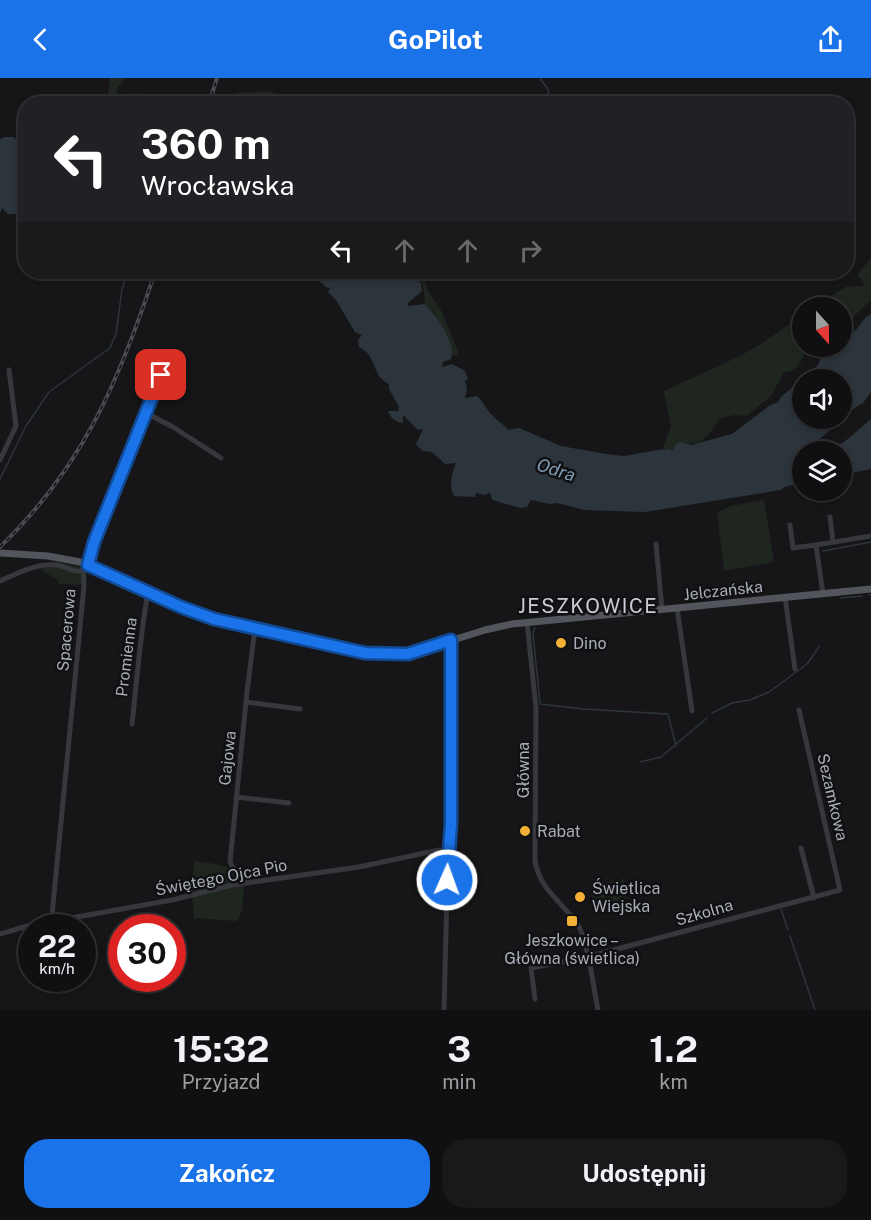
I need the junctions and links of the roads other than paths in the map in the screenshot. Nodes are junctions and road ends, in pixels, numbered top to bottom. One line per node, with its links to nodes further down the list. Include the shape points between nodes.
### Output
1 (9, 370): 5 (street, via 16,426)
2 (161, 375): 3 (street, Spacerowa)
3 (146, 413): 4 (street); 13 (street, Spacerowa)
4 (221, 458)
5 (0, 460)
6 (830, 517): 9 (street)
7 (790, 525): 11 (street, via 793,548)
8 (871, 536): 9 (street)
9 (833, 542): 11 (street)
10 (656, 544): 20 (street)
11 (816, 545): 17 (street)
12 (0, 553): 13 (main road, Jelczańska, via 58,557)
13 (85, 566): 14 (street, via 75,572 63,566 36,566); 16 (main road, Jelczańska); 37 (street, Spacerowa)
14 (0, 581)
15 (871, 590): 17 (main road, Jelczańska)
16 (148, 592): 22 (main road, Jelczańska, via 214,619); 29 (street, Promienna)
17 (824, 594): 18 (main road, Jelczańska)
18 (785, 597): 19 (main road, Jelczańska); 24 (street)
19 (677, 608): 20 (main road, Jelczańska); 28 (street)
20 (662, 609): 21 (main road, Jelczańska)
21 (527, 622): 23 (main road, Jelczańska); 41 (street, Główna, via 536,708 535,861 546,888 579,927)
22 (255, 628): 23 (main road, Jelczańska, via 365,653 408,654); 25 (street, Gajowa)
23 (451, 640): 33 (street)
24 (795, 669)
25 (246, 702): 26 (street); 30 (street, Gajowa)
26 (300, 709)
27 (799, 710): 35 (street, Sezamkowa)
28 (692, 711)
29 (132, 724)
30 (236, 797): 31 (street); 34 (street, Gajowa, via 230,862)
31 (289, 802)
32 (801, 848): 36 (street)
33 (448, 851): 34 (street, Świętego Ojca Pio); 43 (street)
34 (249, 883): 38 (street, Świętego Ojca Pio)
35 (840, 890): 36 (street, Szkolna)
36 (814, 898): 41 (street, Szkolna)
37 (52, 914)
38 (94, 914)
39 (18, 929): 40 (street, Świętego Ojca Pio)
40 (0, 934)
41 (587, 957): 42 (street, Szkolna, via 531,968); 44 (street, Główna)
42 (535, 999)
43 (444, 1010)
44 (598, 1010)

